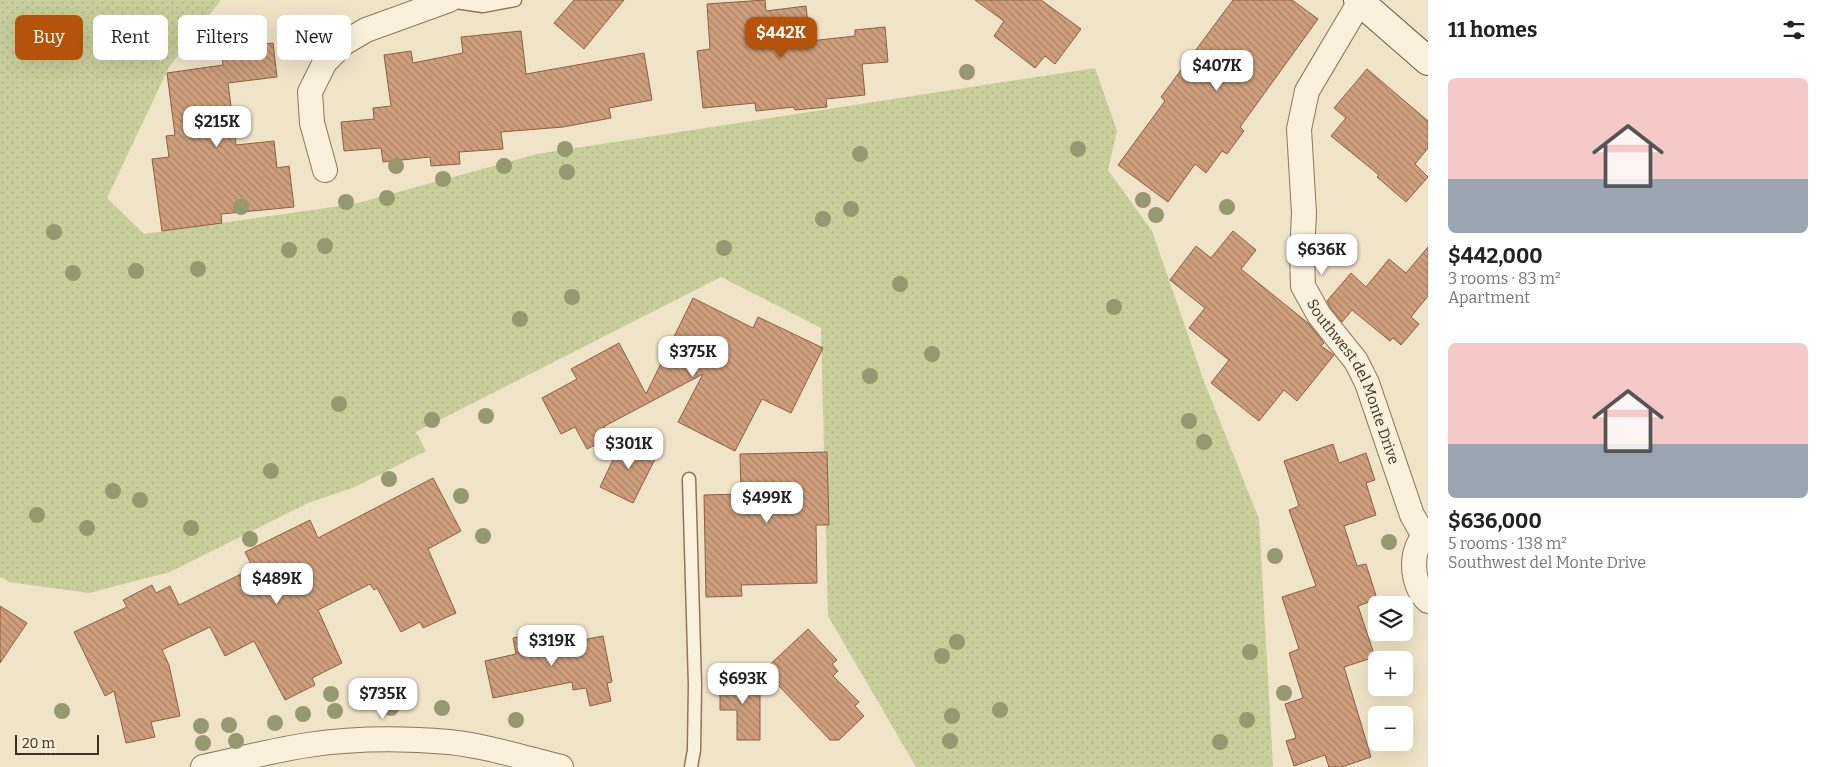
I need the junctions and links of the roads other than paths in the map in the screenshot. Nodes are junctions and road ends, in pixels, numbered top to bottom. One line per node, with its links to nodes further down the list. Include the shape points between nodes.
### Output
1 (515, 0): 2 (lane, via 483,6)
2 (448, 1): 5 (street, via 366,30 344,43 325,62 310,92 312,123)
3 (1359, 1): 4 (street); 7 (street, Southwest del Monte Drive, via 1307,91 1299,130 1304,213 1303,286 1319,315 1356,361 1412,515)
4 (1428, 61)
5 (326, 170)
6 (689, 479): 11 (lane, via 695,685)
7 (1426, 535): 8 (street, via 1416,550 1414,574 1423,597)
8 (1428, 601)
9 (203, 767): 10 (street, via 308,745 403,739 451,742)
10 (561, 767)
11 (691, 767)

